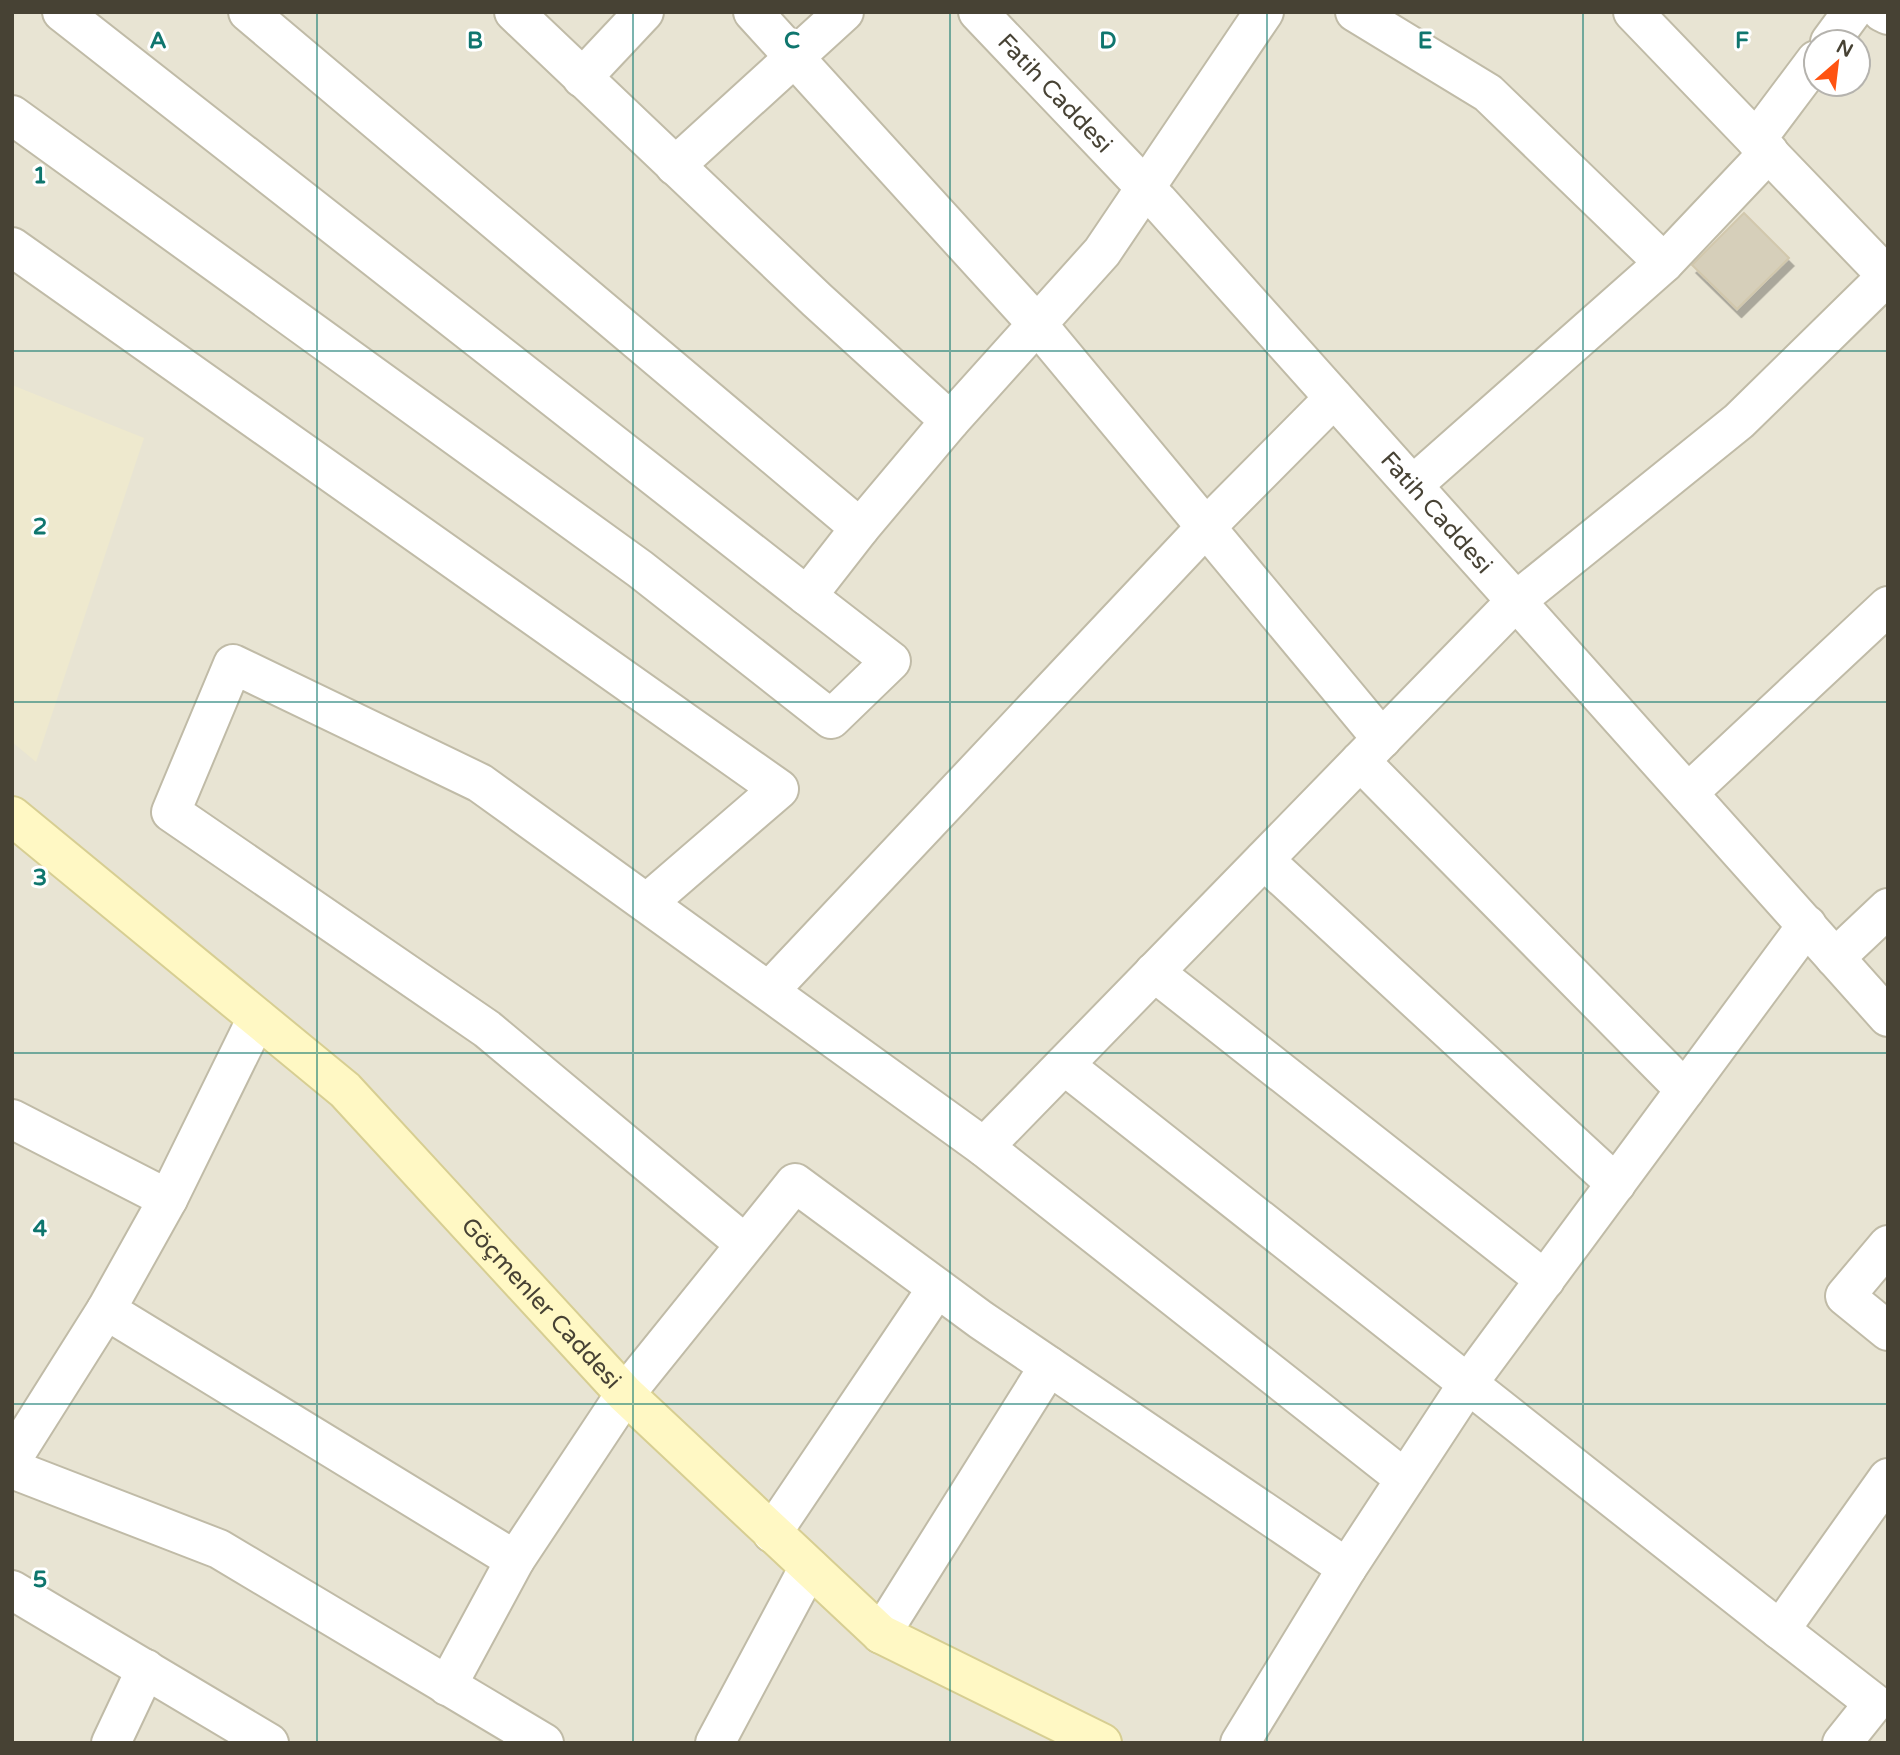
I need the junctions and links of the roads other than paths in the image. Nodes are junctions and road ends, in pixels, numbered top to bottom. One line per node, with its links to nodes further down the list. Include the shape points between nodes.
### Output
1 (62, 12): 31 (street)
2 (248, 12): 29 (street)
3 (514, 12): 16 (street)
4 (644, 12): 16 (street)
5 (753, 12): 15 (street)
6 (844, 12): 15 (street)
7 (978, 12): 21 (street, Fatih Caddesi)
8 (1264, 12): 21 (street)
9 (1355, 12): 23 (street, via 1488,93)
10 (1633, 12): 19 (street)
11 (1852, 12): 14 (street)
12 (1882, 12): 13 (street)
13 (1888, 15)
14 (1840, 28)
15 (796, 59): 20 (street); 25 (street)
16 (582, 78): 20 (street)
17 (1802, 82): 19 (street)
18 (12, 114): 31 (street, via 640,569 831,719 891,661)
19 (1762, 146): 23 (street); 24 (street)
20 (675, 166): 27 (street)
21 (1145, 188): 25 (street, via 1102,252); 26 (street, Fatih Caddesi)
22 (12, 247): 38 (street, via 779,789)
23 (1664, 263): 28 (street)
24 (1887, 277): 32 (street, via 1739,421)
25 (1037, 324): 27 (street); 30 (street)
26 (1334, 398): 28 (street, Fatih Caddesi); 30 (street)
27 (950, 421): 29 (street)
28 (1413, 485): 32 (street, Fatih Caddesi)
29 (860, 528): 31 (street)
30 (1205, 528): 34 (street); 43 (street)
31 (807, 596)
32 (1516, 601): 34 (street); 35 (street, Fatih Caddesi)
33 (1888, 606): 35 (street)
34 (1371, 750): 37 (street); 47 (street)
35 (1688, 793): 40 (street, Fatih Caddesi)
36 (12, 816): 45 (main road, Göçmenler Caddesi)
37 (1264, 860): 42 (street); 50 (street)
38 (647, 903): 43 (street); 52 (street, via 480,783 233,664 171,812 487,1029)
39 (1888, 908): 41 (street)
40 (1807, 925): 41 (street, Fatih Caddesi); 47 (street)
41 (1835, 958): 44 (street, Fatih Caddesi)
42 (1154, 972): 46 (street); 54 (street)
43 (769, 991): 49 (street)
44 (1888, 1017)
45 (257, 1018): 51 (street); 60 (main road, Göçmenler Caddesi, via 345,1090)
46 (1064, 1065): 49 (street); 59 (street)
47 (1685, 1090): 50 (street)
48 (12, 1119): 51 (street)
49 (984, 1147): 64 (street)
50 (1616, 1184): 54 (street)
51 (168, 1199): 56 (street)
52 (745, 1244): 55 (street, via 795,1183); 60 (street)
53 (1888, 1245): 57 (street, via 1845,1296)
54 (1545, 1280): 59 (street)
55 (937, 1288): 58 (street); 65 (street)
56 (106, 1310): 61 (street); 66 (street)
57 (1888, 1331)
58 (1049, 1366): 68 (street); 71 (street)
59 (1469, 1382): 64 (street); 70 (street)
60 (625, 1394): 65 (main road, Göçmenler Caddesi); 66 (street)
61 (12, 1459)
62 (12, 1469): 73 (street, via 219,1549)
63 (1888, 1478): 70 (street)
64 (1405, 1479): 68 (street)
65 (772, 1533): 67 (main road, Göçmenler Caddesi)
66 (515, 1560): 73 (street)
67 (809, 1567): 71 (main road, Göçmenler Caddesi); 78 (street)
68 (1347, 1568): 79 (street)
69 (13, 1591): 72 (street)
70 (1780, 1630): 80 (street, via 1874,1703)
71 (881, 1634): 74 (main road, Göçmenler Caddesi)
72 (146, 1669): 75 (street); 76 (street)
73 (447, 1686): 77 (street)
74 (1078, 1737)
75 (249, 1738)
76 (111, 1743)
77 (544, 1743)
78 (715, 1743)
79 (1240, 1743)
80 (1842, 1743)

